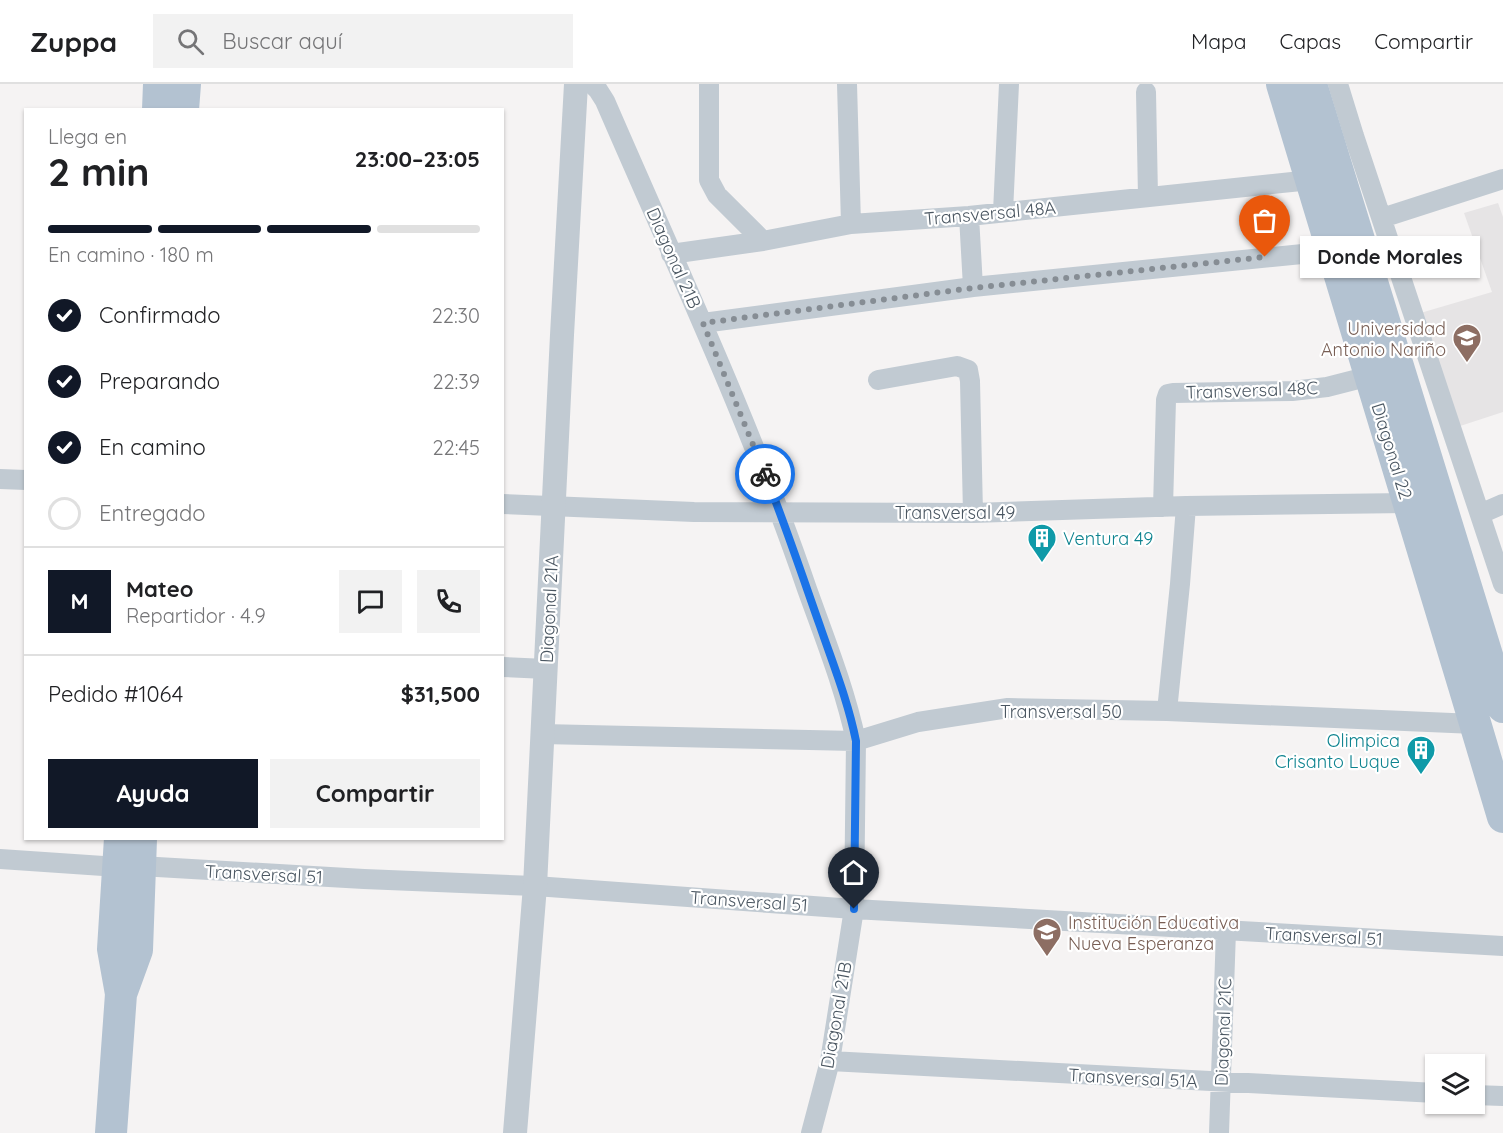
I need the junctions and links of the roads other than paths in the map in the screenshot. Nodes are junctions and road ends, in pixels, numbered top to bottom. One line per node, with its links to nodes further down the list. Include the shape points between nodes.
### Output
1 (159, 84): 12 (main road)
2 (185, 84): 13 (main road)
3 (576, 84): 34 (street, Diagonal 21A)
4 (592, 84): 23 (street, Diagonal 21B, via 604,101)
5 (708, 84): 21 (street, via 708,180 717,195)
6 (848, 84): 20 (street)
7 (1010, 84): 17 (street)
8 (1282, 84): 15 (main road, Diagonal 22)
9 (1311, 84): 42 (main road, Diagonal 22)
10 (1338, 84): 19 (street)
11 (1146, 93): 16 (street)
12 (158, 108)
13 (183, 108)
14 (1503, 179): 19 (street)
15 (1311, 180): 16 (street, Transversal 48A); 22 (main road, Diagonal 22)
16 (1148, 197): 17 (street, Transversal 48A)
17 (1003, 212): 18 (street, Transversal 48A)
18 (969, 216): 20 (street, Transversal 48A); 24 (street)
19 (1382, 218): 38 (street)
20 (851, 224): 21 (street, Transversal 48A)
21 (763, 241): 23 (street, Transversal 48A)
22 (1332, 250): 24 (street); 26 (main road, Diagonal 22)
23 (671, 254): 25 (street, Diagonal 21B)
24 (973, 288): 25 (street)
25 (703, 323): 36 (street, Diagonal 21B)
26 (1370, 376): 30 (main road, Diagonal 22); 35 (street, Transversal 48C, via 1292,391 1168,394)
27 (878, 380): 37 (street, via 957,366 968,370)
28 (0, 478): 29 (street)
29 (24, 480)
30 (1408, 503): 33 (street, Transversal 49); 44 (main road, Diagonal 22)
31 (504, 504): 34 (street, Transversal 49)
32 (1503, 504): 38 (street)
33 (1186, 506): 35 (street, Transversal 49); 43 (street)
34 (554, 507): 36 (street, Transversal 49); 41 (street, Diagonal 21A)
35 (1163, 507): 37 (street, Transversal 49)
36 (780, 512): 37 (street, Transversal 49); 46 (street, Diagonal 21B)
37 (973, 513)
38 (1480, 514): 39 (street)
39 (1503, 584)
40 (504, 667): 41 (street)
41 (546, 669): 45 (street, Diagonal 21A)
42 (1503, 707)
43 (1167, 711): 44 (street, Transversal 50); 46 (street, Transversal 50, via 1008,708 918,722)
44 (1475, 724): 47 (main road, Diagonal 22)
45 (542, 734): 46 (street, Transversal 50); 50 (street, Diagonal 21A)
46 (856, 741): 51 (street, Diagonal 21B)
47 (1503, 818)
48 (129, 853): 49 (street, Transversal 51); 50 (street, Transversal 51, via 364,879); 59 (main road, via 137,950 121,994)
49 (0, 860)
50 (535, 886): 51 (street, Transversal 51); 60 (street, Diagonal 21A)
51 (854, 909): 52 (street, Transversal 51); 54 (street, Diagonal 21B)
52 (1226, 931): 53 (street, Transversal 51); 55 (street, Diagonal 21C)
53 (1503, 946)
54 (830, 1061): 55 (street, Transversal 51A); 61 (street, Diagonal 21B)
55 (1221, 1082): 56 (street, Transversal 51A); 62 (street, Diagonal 21C)
56 (1425, 1092)
57 (1485, 1095): 58 (street)
58 (1503, 1096)
59 (111, 1133)
60 (515, 1133)
61 (811, 1133)
62 (1219, 1133)

